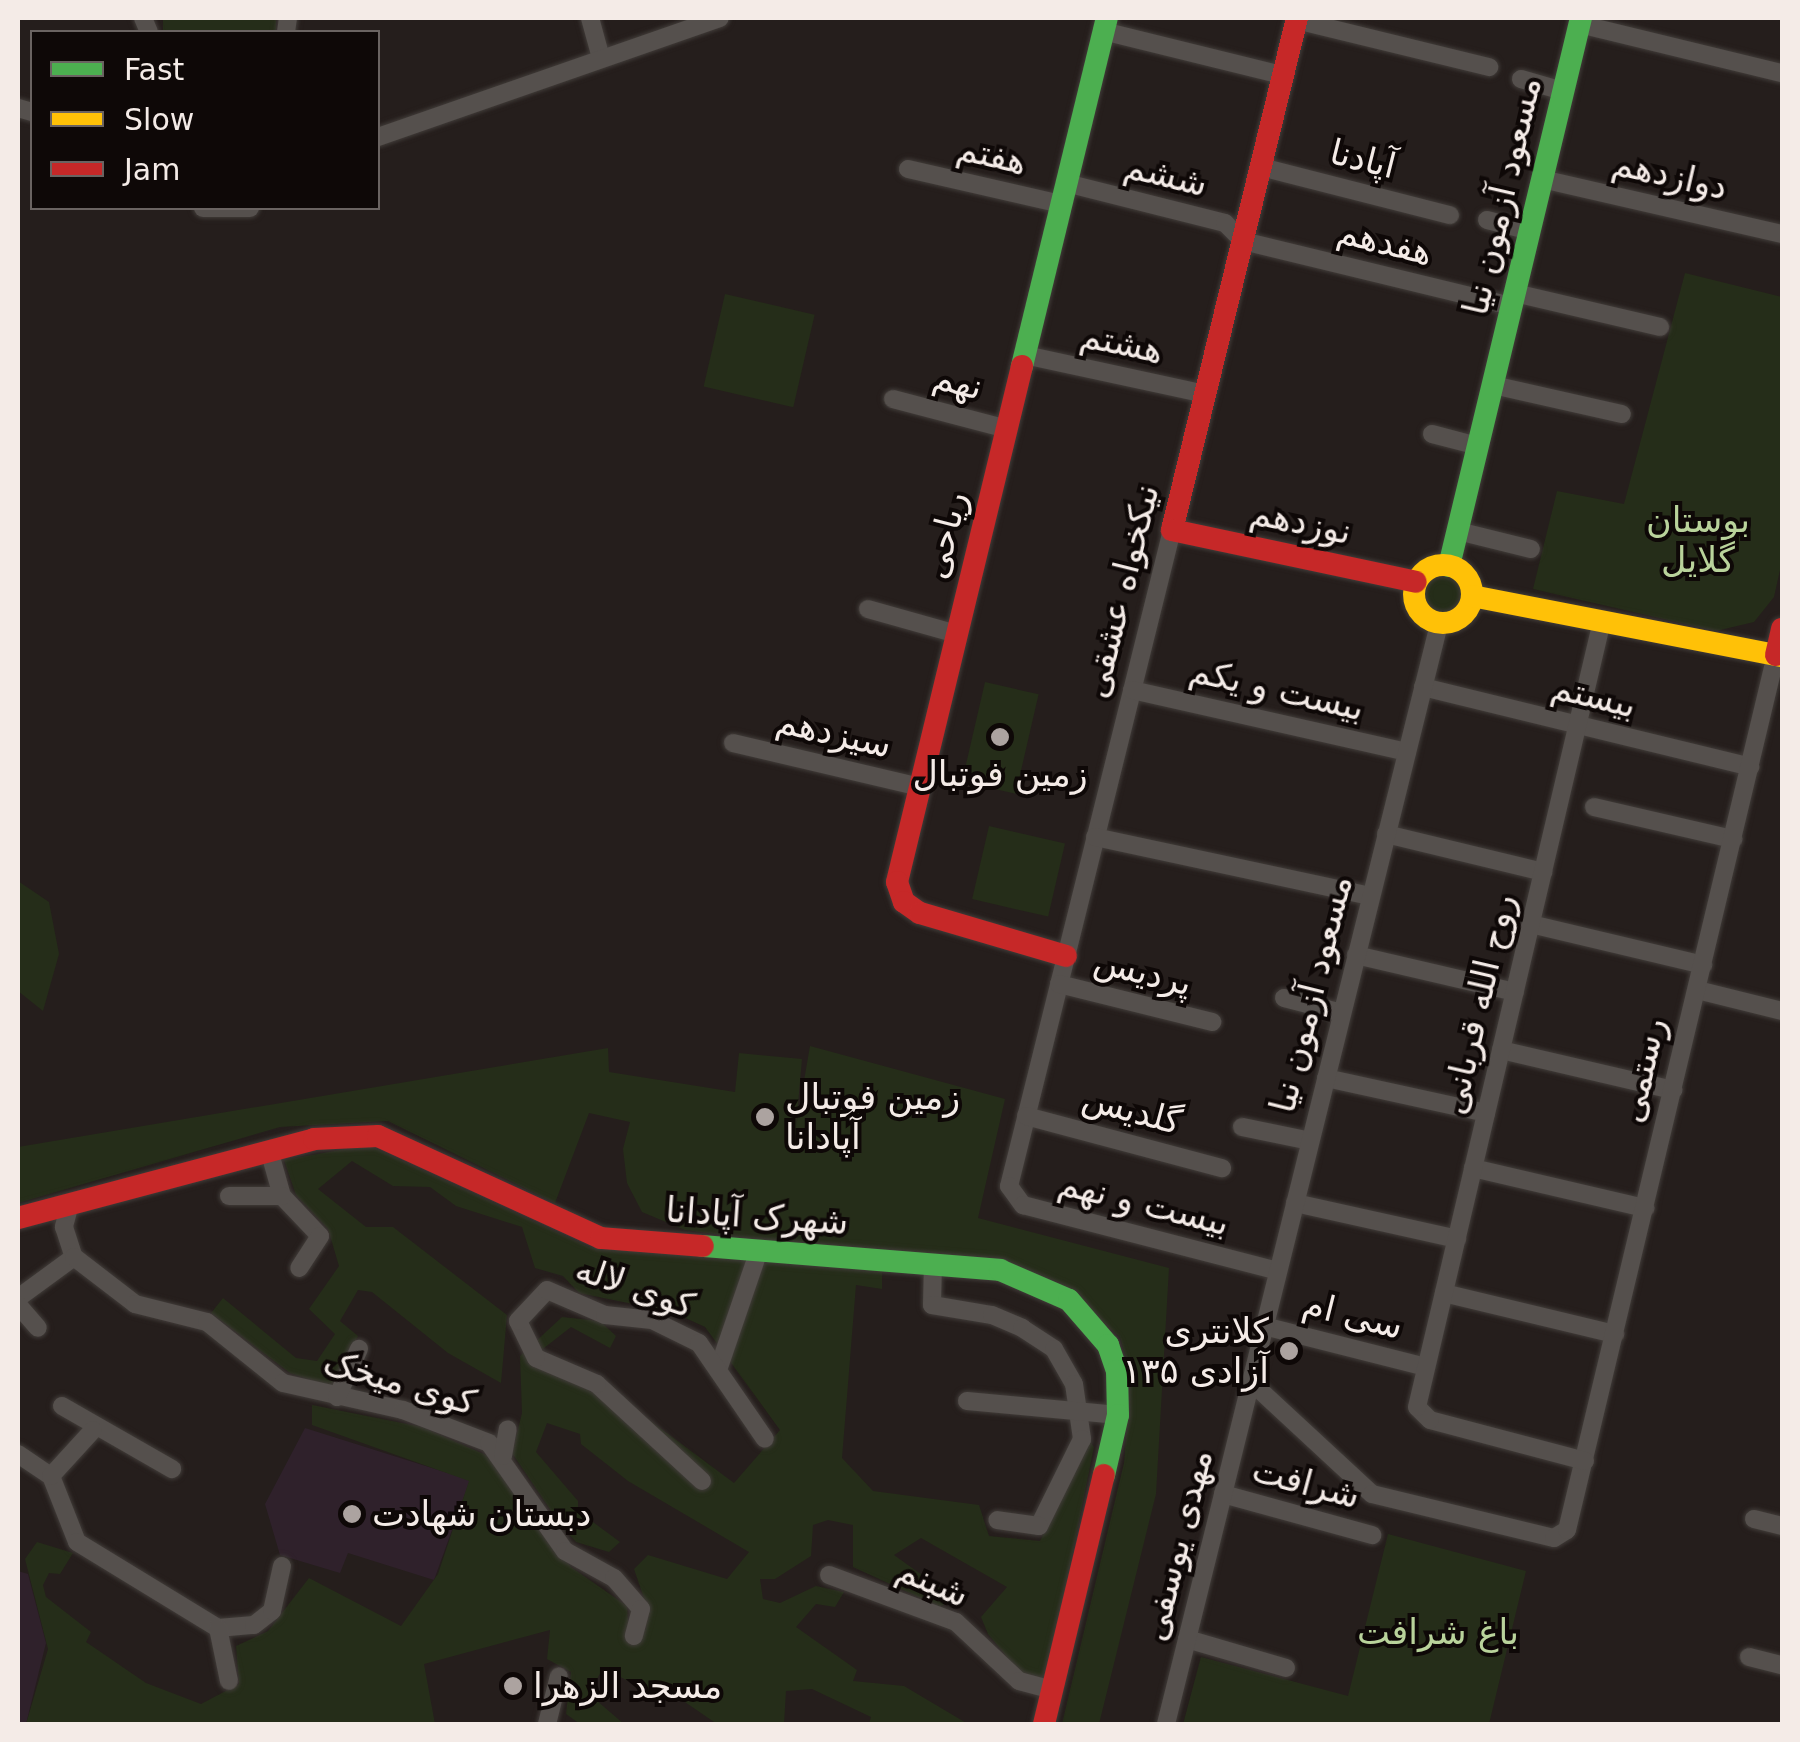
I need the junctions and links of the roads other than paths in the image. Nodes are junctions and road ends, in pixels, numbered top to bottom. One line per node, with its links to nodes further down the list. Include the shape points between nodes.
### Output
1 (590, 18): 6 (street)
2 (720, 18): 6 (street)
3 (1296, 19): 7 (street); 9 (street, نیکخواه عشقی)
4 (1580, 21): 8 (street); 11 (street, مسعود آزمون نیا)
5 (1105, 24): 9 (street); 16 (street, ریاحی)
6 (601, 58): 12 (street)
7 (1490, 67)
8 (1782, 73)
9 (1282, 75): 13 (street, نیکخواه عشقی)
10 (1521, 79): 11 (street)
11 (1563, 92): 15 (street, مسعود آزمون نیا)
12 (380, 136)
13 (1261, 167): 17 (street, آپادنا); 21 (street, نیکخواه عشقی)
14 (908, 169): 16 (street, هفتم)
15 (1542, 179): 19 (street, مسعود آزمون نیا); 20 (street, دوازدهم)
16 (1064, 193): 21 (street, ششم, via 1226,223); 24 (street, ریاحی)
17 (1450, 215)
18 (1487, 220): 19 (street)
19 (1530, 231): 22 (street, مسعود آزمون نیا)
20 (1782, 234)
21 (1243, 241): 22 (street, هفدهم); 26 (street, نیکخواه عشقی)
22 (1513, 299): 23 (street, هفدهم); 25 (street, مسعود آزمون نیا)
23 (1660, 327)
24 (1024, 356): 26 (street, هشتم); 29 (street, ریاحی)
25 (1493, 385): 28 (street); 31 (street, مسعود آزمون نیا)
26 (1206, 394): 32 (street, نیکخواه عشقی)
27 (893, 399): 29 (street, نهم)
28 (1622, 414)
29 (1007, 429): 42 (street, ریاحی)
30 (1432, 434): 31 (street)
31 (1478, 446): 33 (street, مسعود آزمون نیا)
32 (1172, 530): 36 (street, نوزدهم); 45 (street, نیکخواه عشقی)
33 (1458, 531): 34 (street); 35 (street, مسعود آزمون نیا)
34 (1530, 548)
35 (1450, 566): 36 (street, via 1430,568); 37 (street, via 1466,577)
36 (1416, 582): 40 (street, via 1417,608)
37 (1472, 596): 39 (street); 40 (street, via 1465,614)
38 (868, 610): 42 (street)
39 (1602, 621): 43 (street); 46 (street, روح الله قربانی)
40 (1438, 624): 44 (street, مسعود آزمون نیا)
41 (1782, 629): 43 (street, رستمی)
42 (957, 634): 50 (street, ریاحی)
43 (1780, 657): 49 (street, رستمی)
44 (1423, 687): 46 (street, بیستم); 48 (street, مسعود آزمون نیا)
45 (1132, 690): 48 (street, بیست و یکم); 53 (street, نیکخواه عشقی)
46 (1578, 725): 49 (street, بیستم); 55 (street, روح الله قربانی)
47 (733, 742): 50 (street, سیزدهم)
48 (1407, 752): 52 (street, مسعود آزمون نیا)
49 (1750, 768): 54 (street, رستمی)
50 (920, 787): 58 (street, ریاحی, via 897,882 904,902 920,914)
51 (1594, 807): 54 (street)
52 (1386, 834): 55 (street); 56 (street, مسعود آزمون نیا)
53 (1096, 837): 56 (street); 58 (street, نیکخواه عشقی)
54 (1732, 839): 60 (street, رستمی)
55 (1543, 872): 57 (street, روح الله قربانی)
56 (1371, 896): 59 (street, مسعود آزمون نیا)
57 (1530, 924): 60 (street); 63 (street, روح الله قربانی)
58 (1066, 956): 61 (street, نیکخواه عشقی)
59 (1356, 956): 63 (street); 66 (street, مسعود آزمون نیا)
60 (1703, 965): 62 (street, رستمی)
61 (1058, 984): 67 (street, پردیس); 72 (street, نیکخواه عشقی)
62 (1697, 990): 65 (street); 70 (street, رستمی)
63 (1515, 992): 68 (street, روح الله قربانی)
64 (1284, 998): 66 (street)
65 (1782, 1011)
66 (1342, 1012): 69 (street, مسعود آزمون نیا)
67 (1212, 1022)
68 (1501, 1050): 70 (street); 71 (street, روح الله قربانی)
69 (1326, 1078): 71 (street); 74 (street, مسعود آزمون نیا)
70 (1673, 1090): 83 (street, رستمی)
71 (1486, 1114): 77 (street, روح الله قربانی)
72 (1026, 1116): 76 (street, گلدیس); 78 (street, نیکخواه عشقی)
73 (1242, 1126): 74 (street)
74 (1310, 1141): 81 (street, مسعود آزمون نیا)
75 (269, 1150): 80 (street); 82 (street, شهرک آپادانا); 86 (street, شهرک آپادانا, via 314,1138 378,1136 601,1238)
76 (1222, 1168)
77 (1473, 1168): 83 (street); 85 (street, روح الله قربانی)
78 (1010, 1180): 90 (street, بیست و نهم, via 1023,1205)
79 (229, 1196): 80 (street)
80 (282, 1196): 89 (street, via 320,1236)
81 (1295, 1202): 85 (street); 90 (street, مسعود آزمون نیا)
82 (70, 1204): 84 (street, شهرک آپادانا); 87 (street, via 64,1227)
83 (1645, 1208): 95 (street, رستمی)
84 (18, 1218)
85 (1456, 1239): 91 (street, روح الله قربانی)
86 (758, 1253): 88 (street, شهرک آپادانا); 98 (street)
87 (74, 1257): 92 (street); 100 (street, کوی میخک, via 135,1304 207,1322 283,1382)
88 (934, 1263): 103 (street, via 932,1304 992,1314 1054,1349); 104 (street, شهرک آپادانا, via 1000,1270 1069,1300 1108,1345 1118,1371)
89 (299, 1268)
90 (1278, 1271): 93 (street, مسعود آزمون نیا)
91 (1444, 1293): 95 (street); 97 (street, روح الله قربانی)
92 (18, 1301): 94 (street)
93 (1264, 1326): 97 (street, سی ام); 99 (street, مسعود آزمون نیا)
94 (38, 1328)
95 (1615, 1334): 110 (street, رستمی)
96 (359, 1349): 100 (street)
97 (1426, 1368): 110 (street, روح الله قربانی, via 1417,1402 1425,1419)
98 (718, 1370): 107 (street, کوی لاله); 113 (street, کوی لاله, via 699,1343 652,1320 605,1315 547,1290 518,1322 536,1358 598,1384)
99 (1251, 1382): 110 (street, رستمی, via 1372,1494 1554,1538 1569,1526); 114 (street, مهدی یوسفی)
100 (337, 1397): 109 (street, کوی میخک, via 403,1410 489,1443)
101 (967, 1401): 103 (street)
102 (62, 1406): 105 (street)
103 (1080, 1410): 104 (street); 116 (street, via 1082,1439 1039,1526)
104 (1118, 1415): 129 (street, شهرک آپادانا)
105 (93, 1430): 111 (street); 112 (street)
106 (508, 1430): 109 (street)
107 (765, 1440)
108 (18, 1454): 112 (street)
109 (504, 1456): 122 (street, کوی میخک, via 565,1550 614,1578 641,1608)
110 (1584, 1460)
111 (172, 1469)
112 (51, 1476): 121 (street, via 77,1542)
113 (702, 1480)
114 (1223, 1494): 118 (street, شرافت); 123 (street, مهدی یوسفی)
115 (1754, 1519): 117 (street)
116 (997, 1520)
117 (1782, 1526)
118 (1372, 1535)
119 (282, 1566): 121 (street, via 272,1610 254,1626)
120 (830, 1574): 129 (street, شبنم, via 956,1622 1018,1680)
121 (218, 1628): 128 (street)
122 (634, 1636)
123 (1187, 1640): 126 (street); 132 (street, مهدی یوسفی)
124 (1750, 1657): 125 (street)
125 (1782, 1665)
126 (1286, 1668)
127 (559, 1676): 130 (street)
128 (228, 1681)
129 (1052, 1690): 131 (street, شهرک آپادانا)
130 (551, 1723)
131 (1044, 1724)
132 (1166, 1724)

